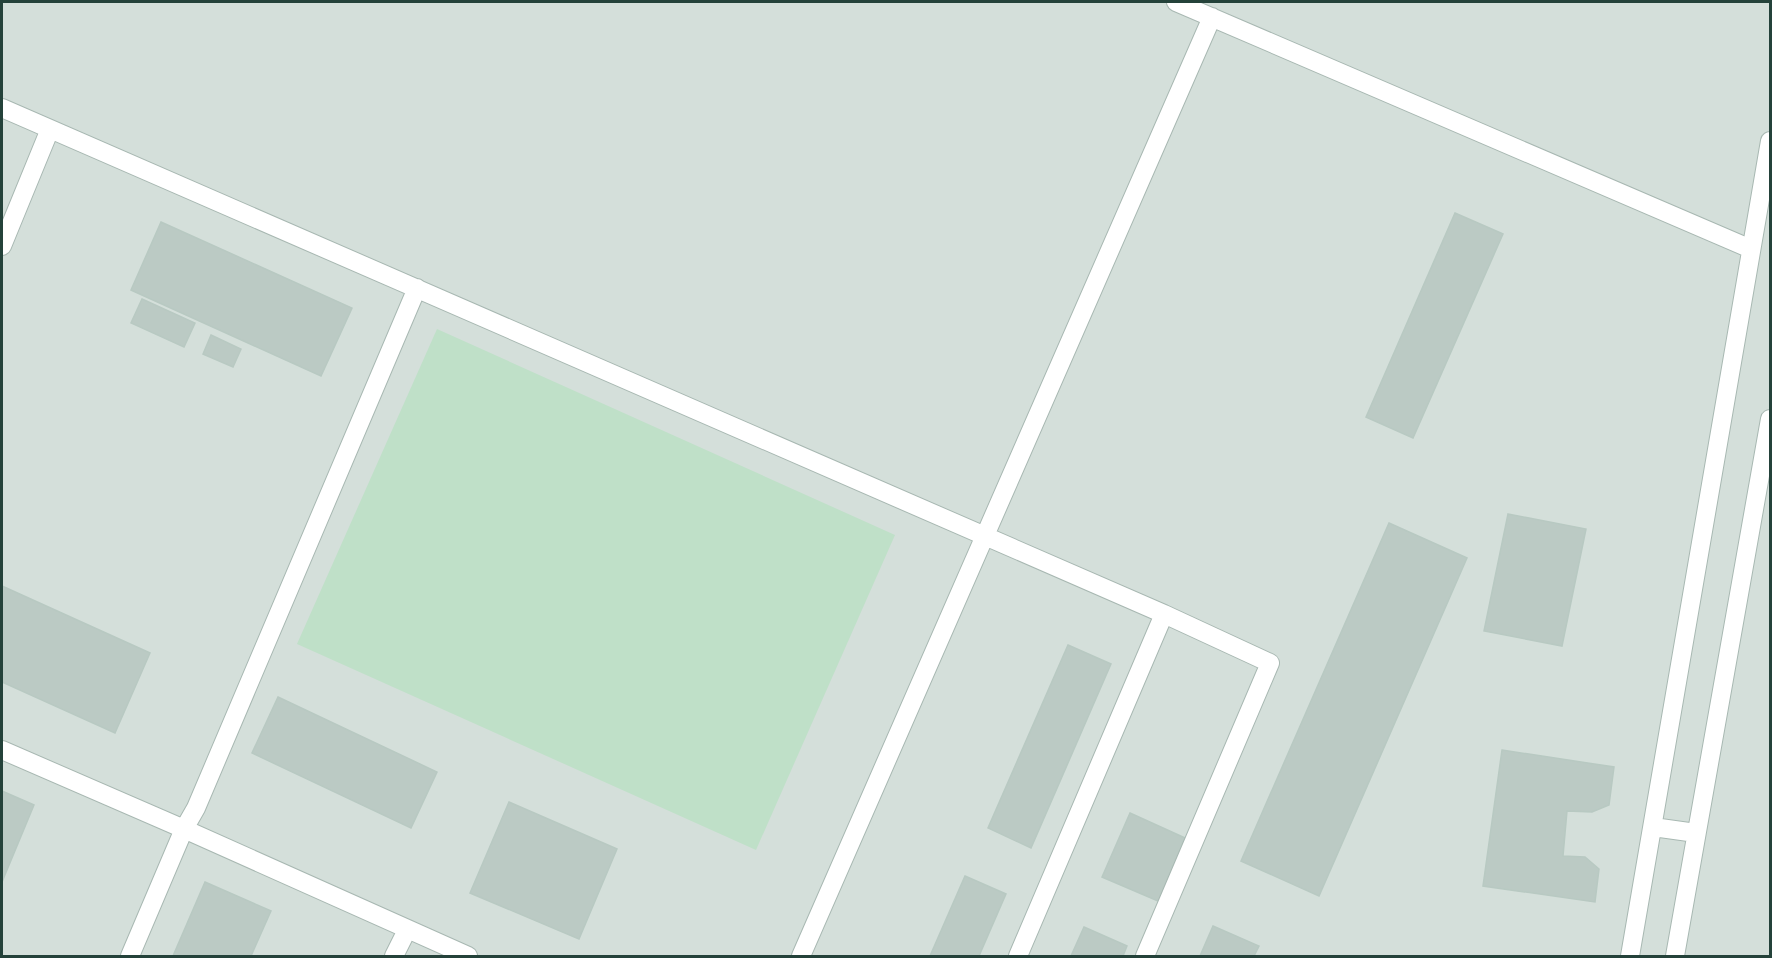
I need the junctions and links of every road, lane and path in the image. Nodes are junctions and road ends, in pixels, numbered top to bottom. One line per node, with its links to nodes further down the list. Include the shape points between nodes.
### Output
1 (1176, 2): 2 (lane)
2 (1212, 17): 7 (lane); 10 (lane)
3 (2, 108): 4 (lane)
4 (50, 129): 6 (lane); 8 (lane)
5 (1770, 141): 7 (lane)
6 (2, 246)
7 (1751, 249): 13 (lane)
8 (417, 288): 10 (lane); 14 (lane)
9 (1770, 419): 15 (lane)
10 (985, 538): 11 (lane); 20 (lane)
11 (1164, 615): 21 (lane); 22 (lane, via 1270,663)
12 (2, 750): 14 (lane)
13 (1653, 826): 15 (lane); 23 (lane)
14 (184, 829): 16 (lane); 17 (lane)
15 (1696, 833): 24 (lane)
16 (407, 930): 18 (lane); 19 (lane)
17 (130, 957)
18 (394, 957)
19 (468, 957)
20 (801, 957)
21 (1018, 957)
22 (1145, 957)
23 (1630, 957)
24 (1675, 957)

